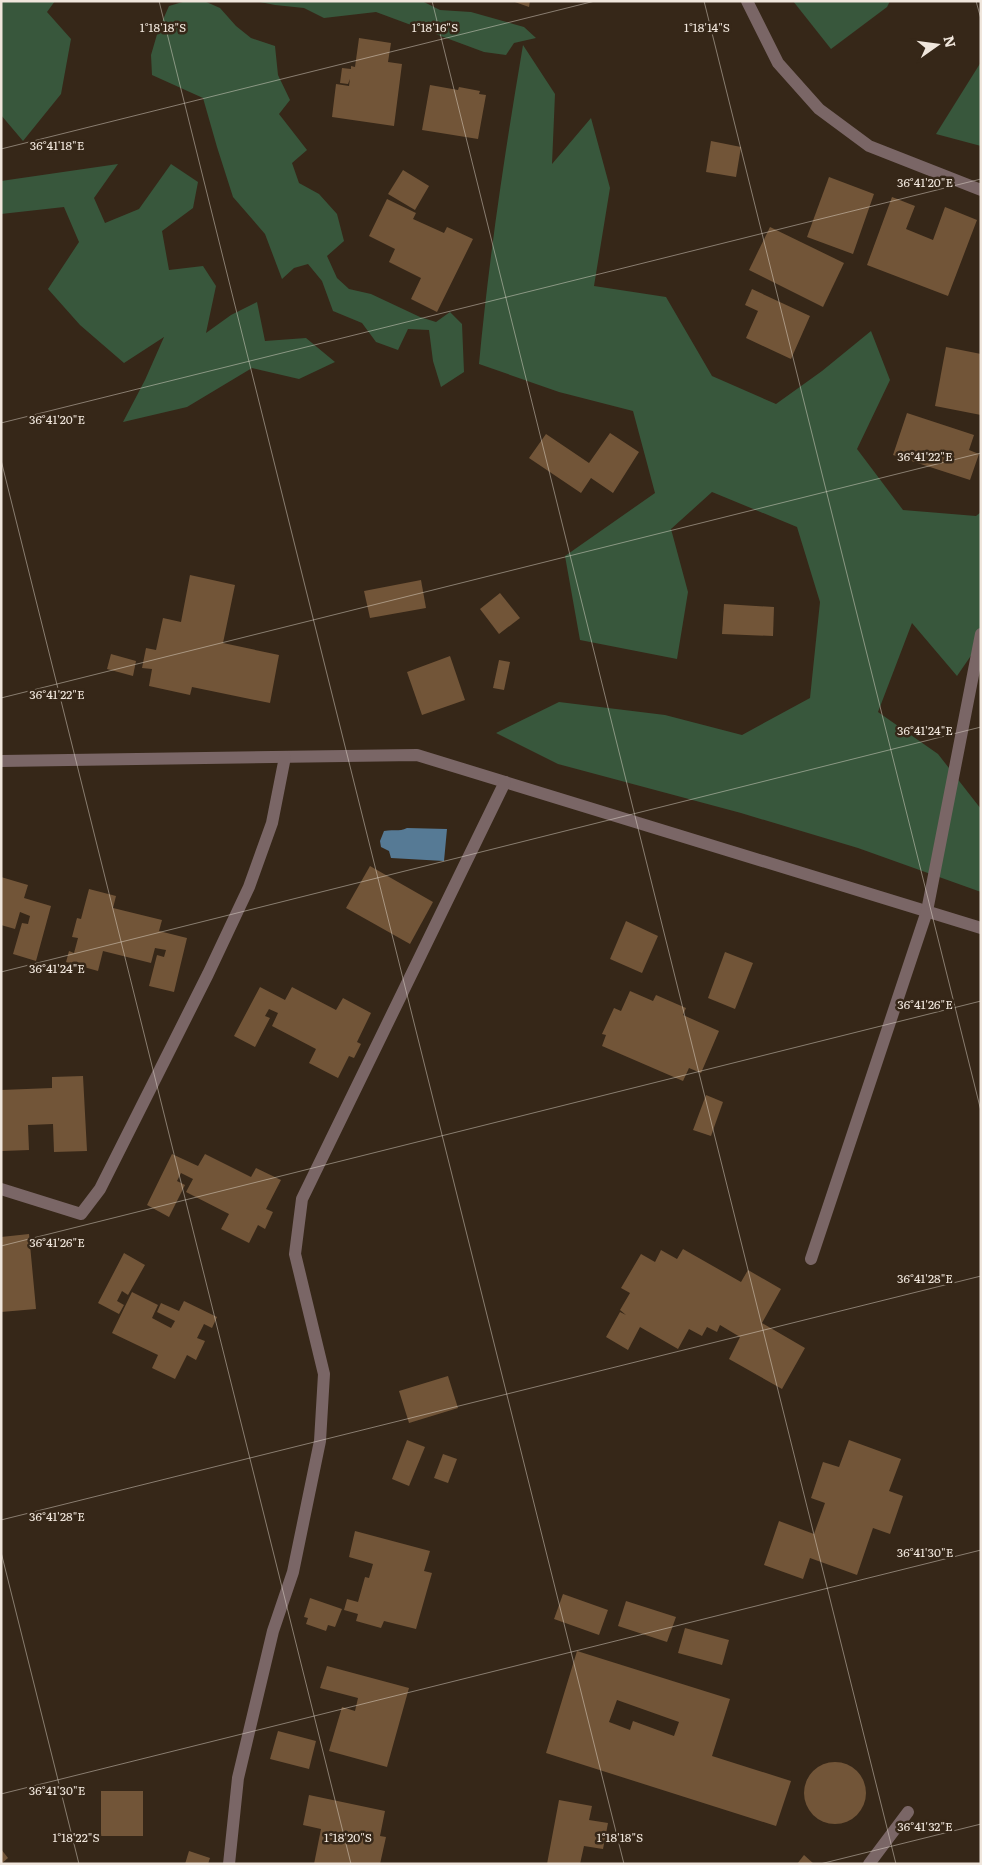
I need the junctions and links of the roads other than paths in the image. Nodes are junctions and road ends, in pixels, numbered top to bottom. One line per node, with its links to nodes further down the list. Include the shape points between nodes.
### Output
1 (747, 1): 2 (street, via 778,63 819,109 869,146)
2 (981, 190)
3 (981, 634): 7 (street)
4 (285, 757): 5 (street); 6 (street, via 417,755); 9 (street, via 272,823 249,887 100,1189 81,1214)
5 (1, 761)
6 (505, 782): 7 (street); 12 (street, via 302,1199 295,1254 324,1374 320,1441 293,1572 273,1631 238,1778)
7 (927, 911): 8 (street); 10 (street)
8 (981, 928)
9 (1, 1189)
10 (811, 1259)
11 (908, 1812): 13 (street)
12 (229, 1864)
13 (869, 1864)

